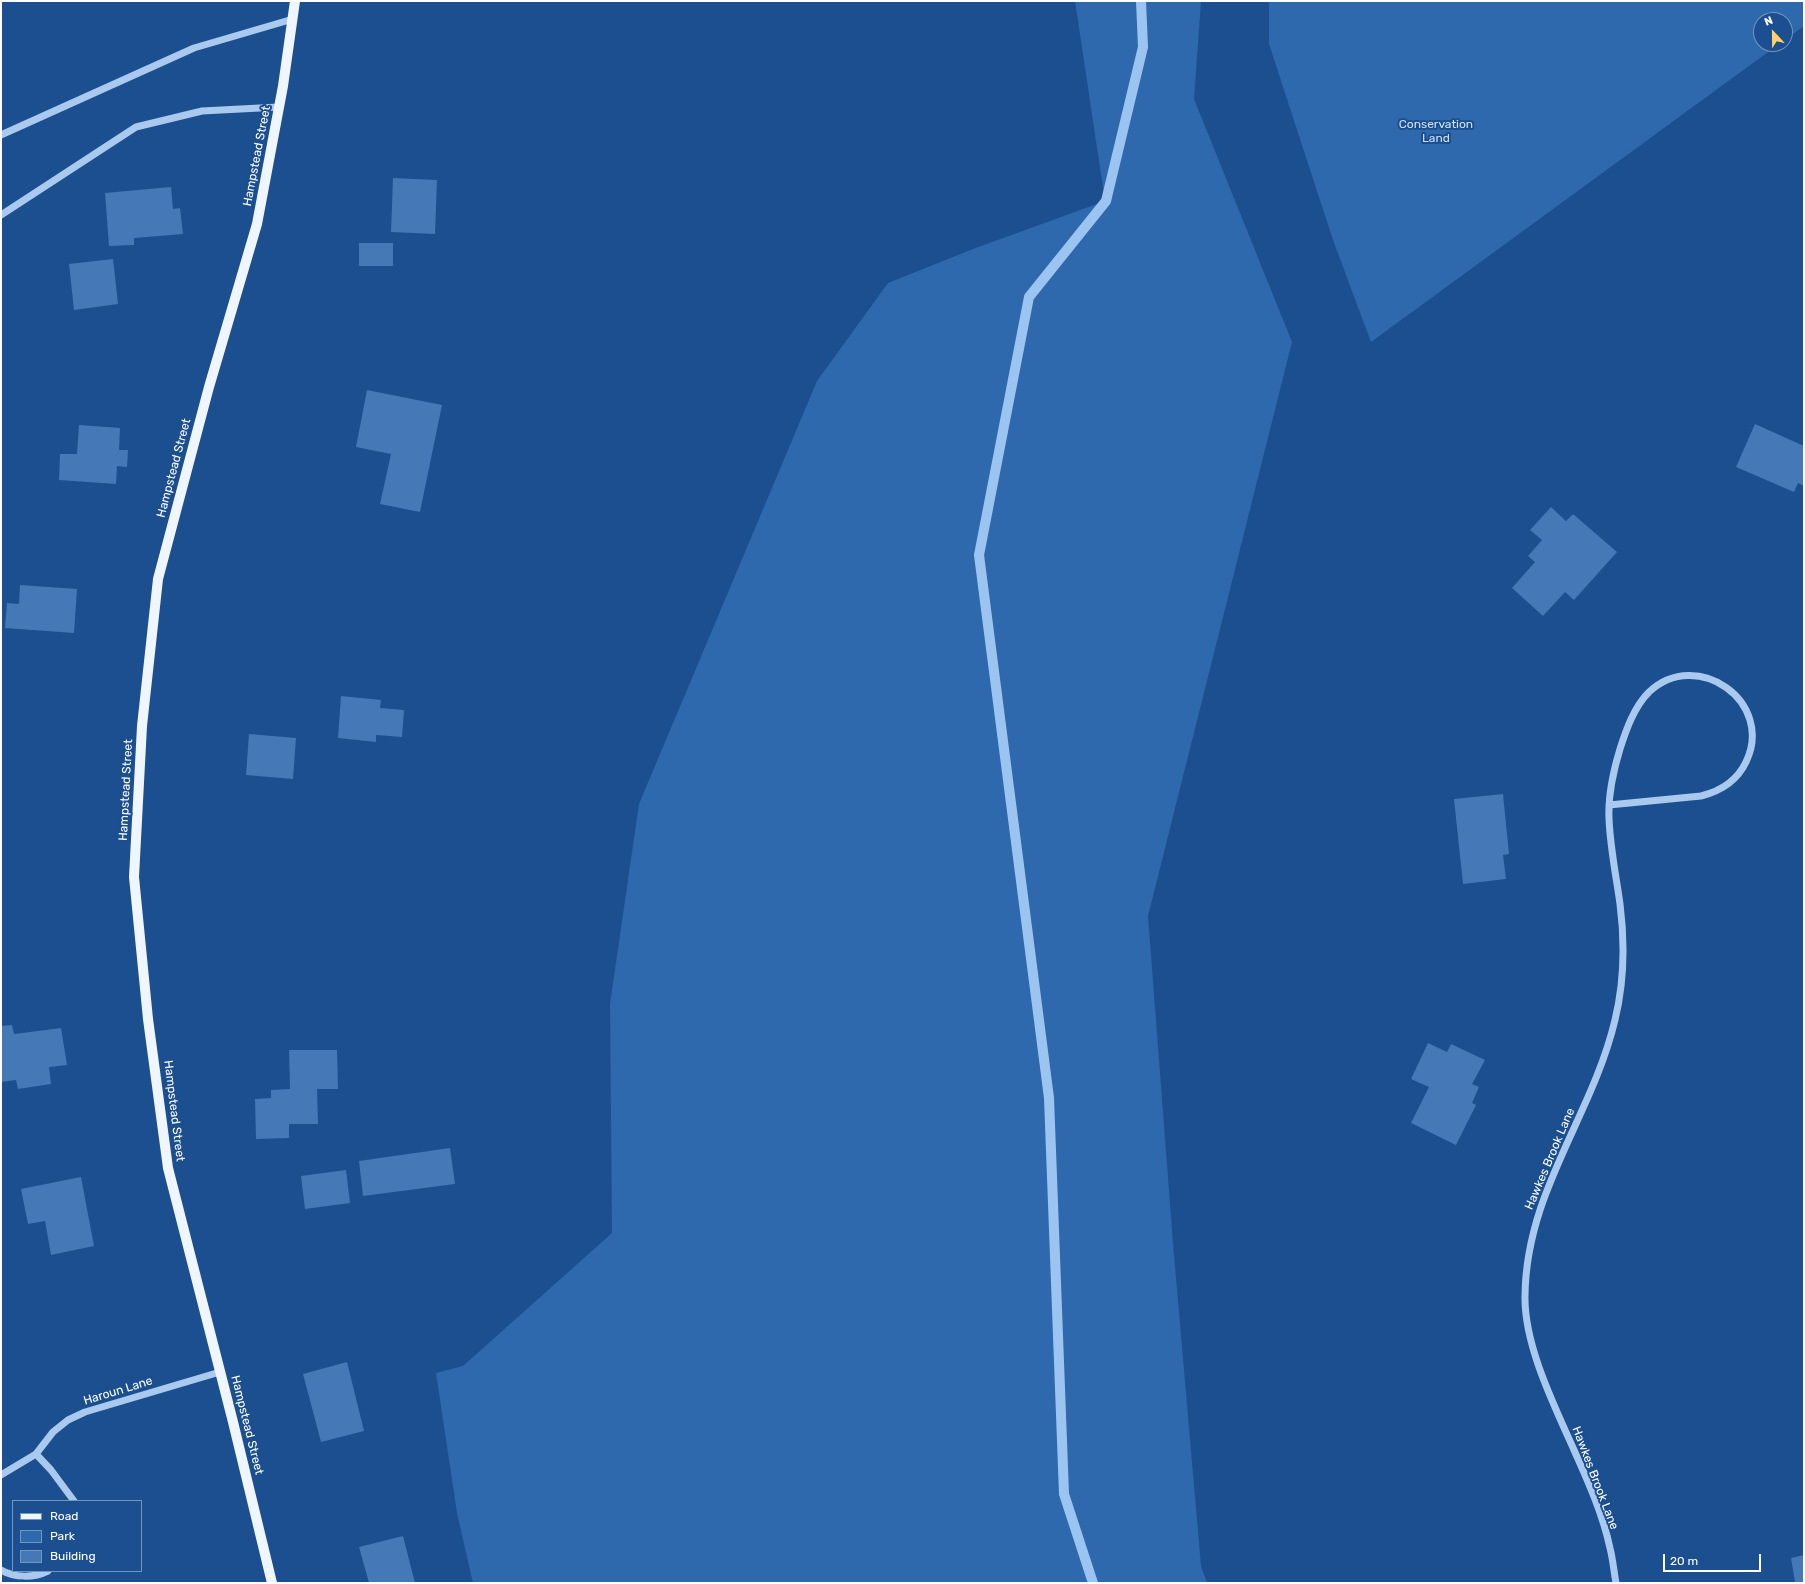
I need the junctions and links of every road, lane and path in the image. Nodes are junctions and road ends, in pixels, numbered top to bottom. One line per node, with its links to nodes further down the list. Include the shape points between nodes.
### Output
1 (295, 1): 2 (main road, Hampstead Street)
2 (293, 19): 3 (main road, Hampstead Street); 4 (street, via 194,48)
3 (279, 107): 5 (street, via 202,111 136,127); 7 (main road, Hampstead Street, via 257,224 209,387 158,579 142,726 134,877 148,1019 168,1168)
4 (1, 135)
5 (1, 215)
6 (1609, 806): 6 (street, Hawkes Brook Lane, via 1612,783 1624,738 1635,712 1649,692 1669,680 1692,675 1717,681 1737,696 1744,706 1752,731 1749,757 1735,778 1714,793 1701,796); 14 (street, Hawkes Brook Lane, via 1611,850 1623,935 1623,964 1616,1019 1600,1070 1540,1205 1530,1245 1525,1296 1526,1318 1548,1394 1596,1504 1610,1546)
7 (220, 1372): 8 (street, Haroun Lane, via 85,1412 68,1420 53,1432); 13 (main road, Hampstead Street)
8 (36, 1454): 9 (street, Haroun Lane); 10 (street, via 52,1470)
9 (1, 1475)
10 (73, 1500)
11 (1, 1570): 12 (street, via 23,1577)
12 (46, 1572)
13 (272, 1583)
14 (1616, 1583)

